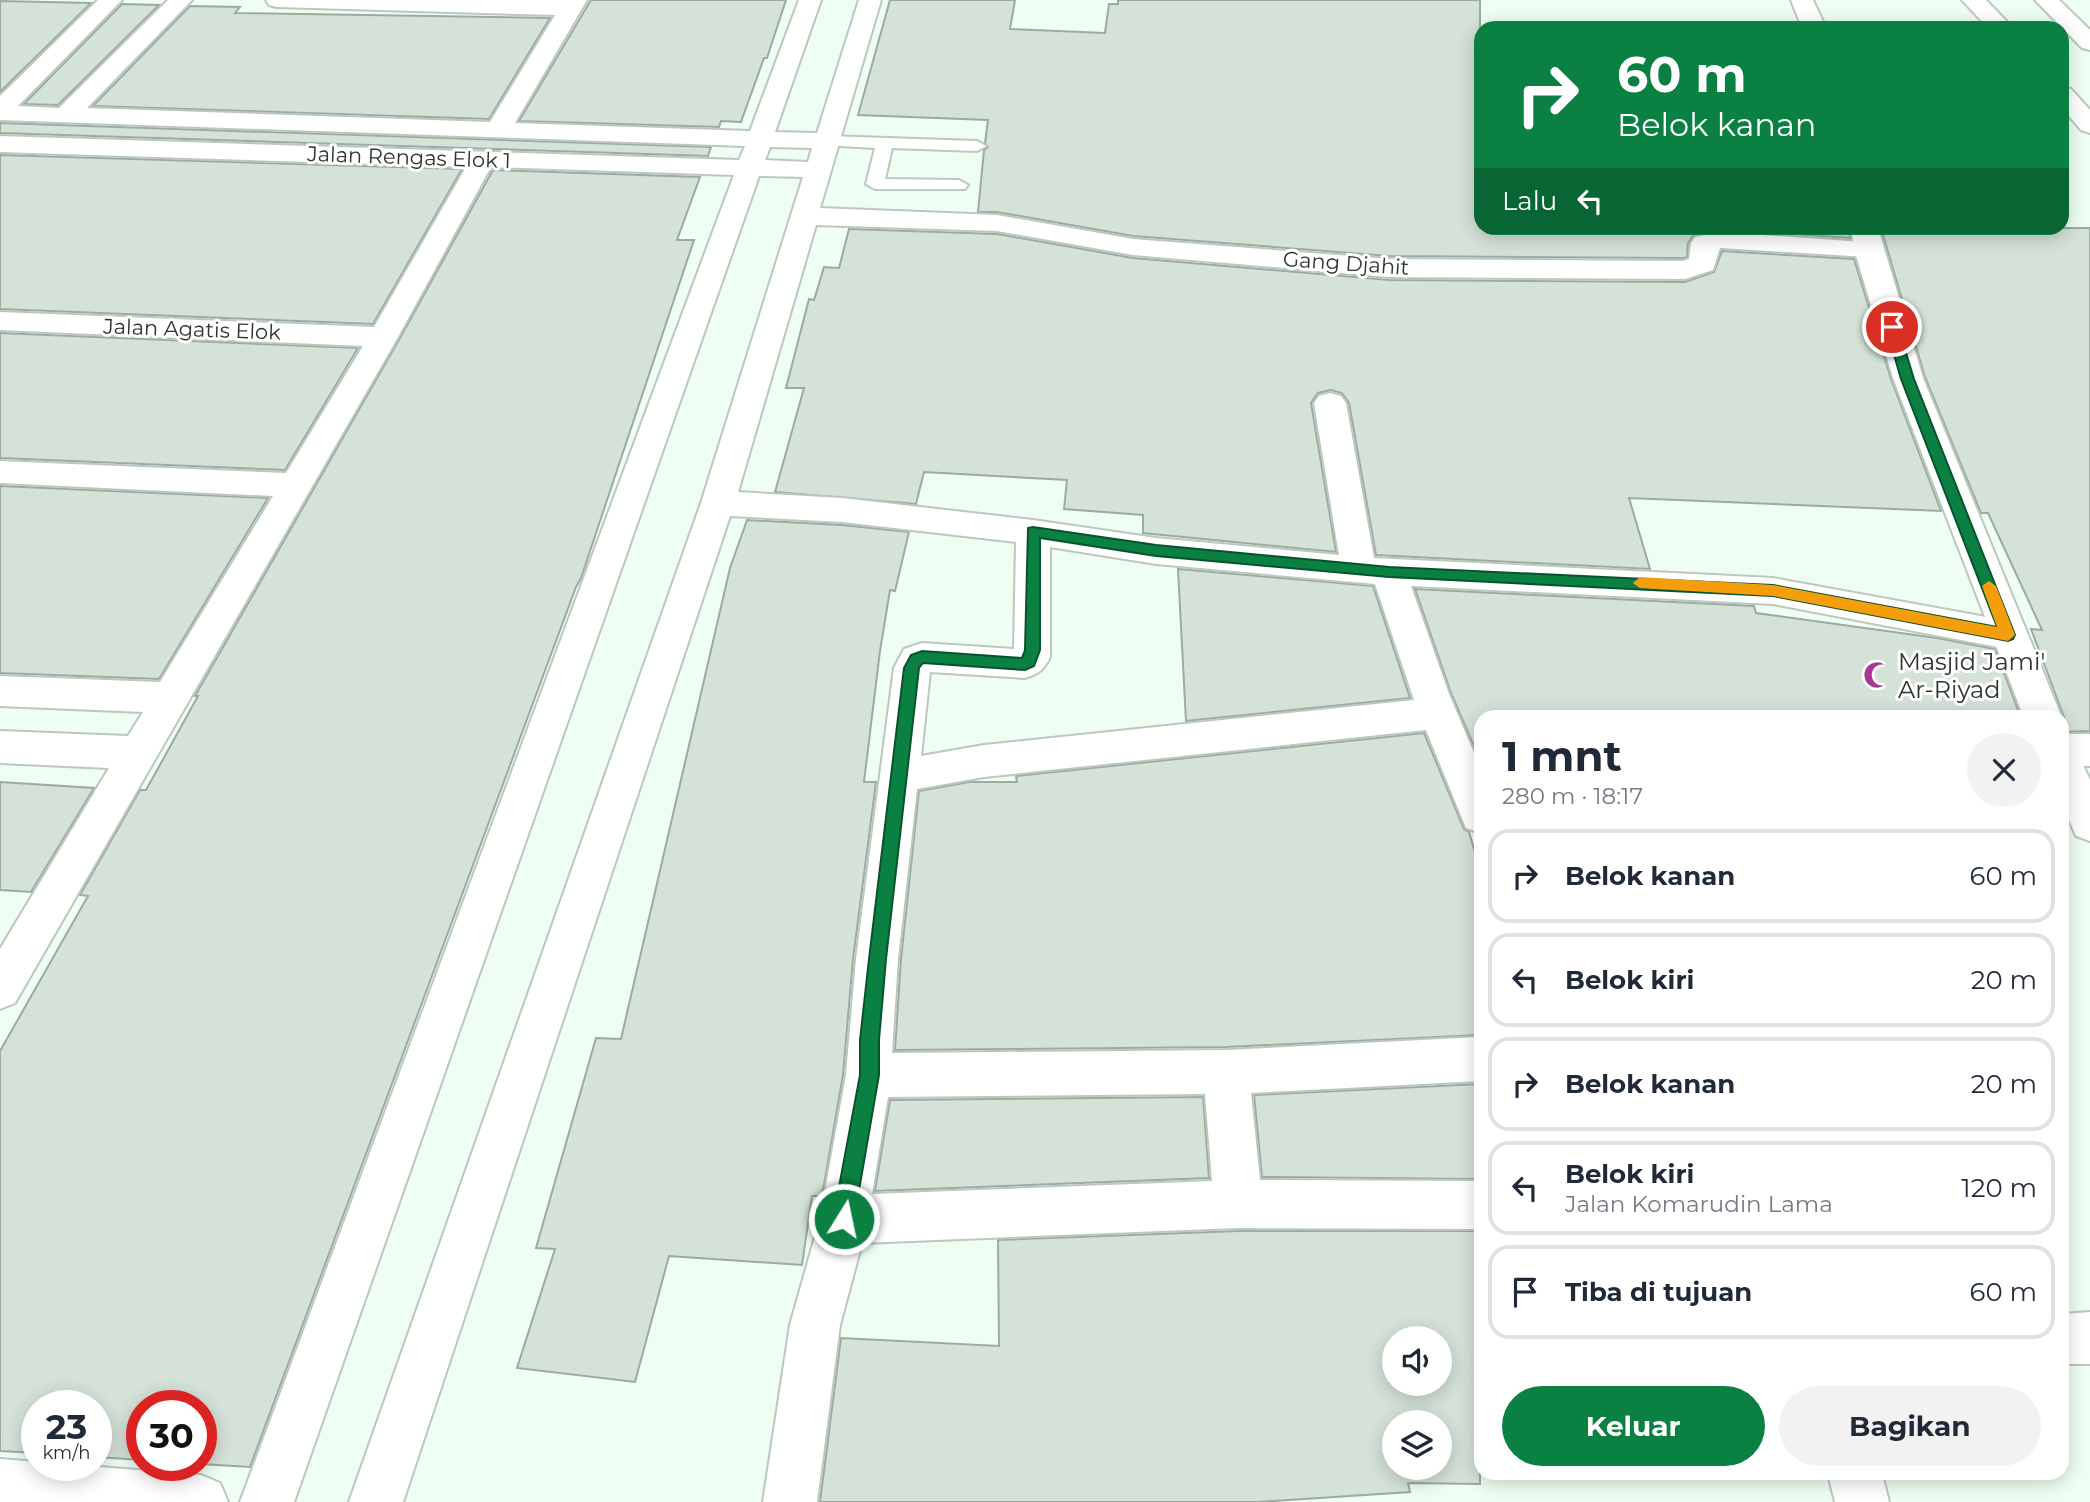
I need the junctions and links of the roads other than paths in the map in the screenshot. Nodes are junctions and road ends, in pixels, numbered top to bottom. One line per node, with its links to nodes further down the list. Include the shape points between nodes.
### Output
1 (111, 0): 16 (main road)
2 (181, 0): 18 (main road)
3 (277, 0): 9 (main road)
4 (810, 0): 24 (main road)
5 (870, 0): 25 (main road)
6 (1802, 0): 10 (main road)
7 (1973, 0): 11 (main road)
8 (2046, 0): 12 (main road)
9 (573, 4): 20 (main road)
10 (1811, 21)
11 (1994, 21)
12 (2067, 21)
13 (2069, 22): 14 (main road)
14 (2090, 43)
15 (2069, 102): 19 (main road)
16 (0, 111): 17 (main road, Jalan Rengas Elok 1)
17 (28, 114): 18 (main road, Jalan Rengas Elok 1); 23 (main road, Jalan Rengas Elok 1)
18 (66, 115): 20 (main road, Jalan Rengas Elok 1)
19 (2090, 125)
20 (498, 130): 24 (main road, Jalan Rengas Elok 1)
21 (885, 143): 22 (lane); 25 (lane); 27 (lane, via 875,184)
22 (977, 146)
23 (4, 148): 26 (main road, Jalan Rengas Elok 1)
24 (754, 153): 25 (main road, Jalan Rengas Elok 1); 26 (main road, Jalan Rengas Elok 1); 63 (main road)
25 (823, 156): 28 (main road)
26 (483, 159): 31 (main road)
27 (959, 184)
28 (804, 216): 29 (main road, Gang Djahit, via 997,223 1145,248 1389,268 1685,270 1703,264 1705,243 1720,240); 35 (main road)
29 (1866, 238): 38 (main road, via 1908,379)
30 (0, 321): 31 (main road, Jalan Agatis Elok)
31 (383, 337): 34 (main road)
32 (1330, 402): 37 (main road)
33 (0, 472): 34 (main road)
34 (296, 485): 40 (main road)
35 (718, 503): 36 (main road, via 842,510); 64 (main road)
36 (1033, 532): 37 (main road, via 1156,551); 48 (main road, via 1032,657 1025,664 917,659)
37 (1374, 570): 38 (main road, via 1773,591); 42 (main road)
38 (2008, 635): 41 (main road)
39 (0, 691): 40 (main road)
40 (172, 698): 46 (main road)
41 (2040, 710)
42 (1438, 713): 47 (main road); 48 (main road, via 984,761)
43 (0, 747): 46 (main road)
44 (2069, 750): 45 (main road)
45 (2090, 750)
46 (140, 753): 51 (main road)
47 (1474, 775)
48 (897, 776): 54 (main road)
49 (2069, 777): 50 (main road)
50 (2090, 824)
51 (0, 989)
52 (1474, 1059): 53 (main road)
53 (1226, 1072): 54 (main road); 55 (main road)
54 (869, 1075): 57 (main road)
55 (1238, 1205): 56 (main road); 57 (main road)
56 (1474, 1205)
57 (844, 1219): 65 (main road, via 815,1325)
58 (2090, 1338): 59 (main road)
59 (2069, 1339)
60 (1857, 1480): 66 (main road)
61 (0, 1486): 62 (main road)
62 (201, 1502)
63 (267, 1502)
64 (376, 1502)
65 (790, 1502)
66 (1863, 1502)

